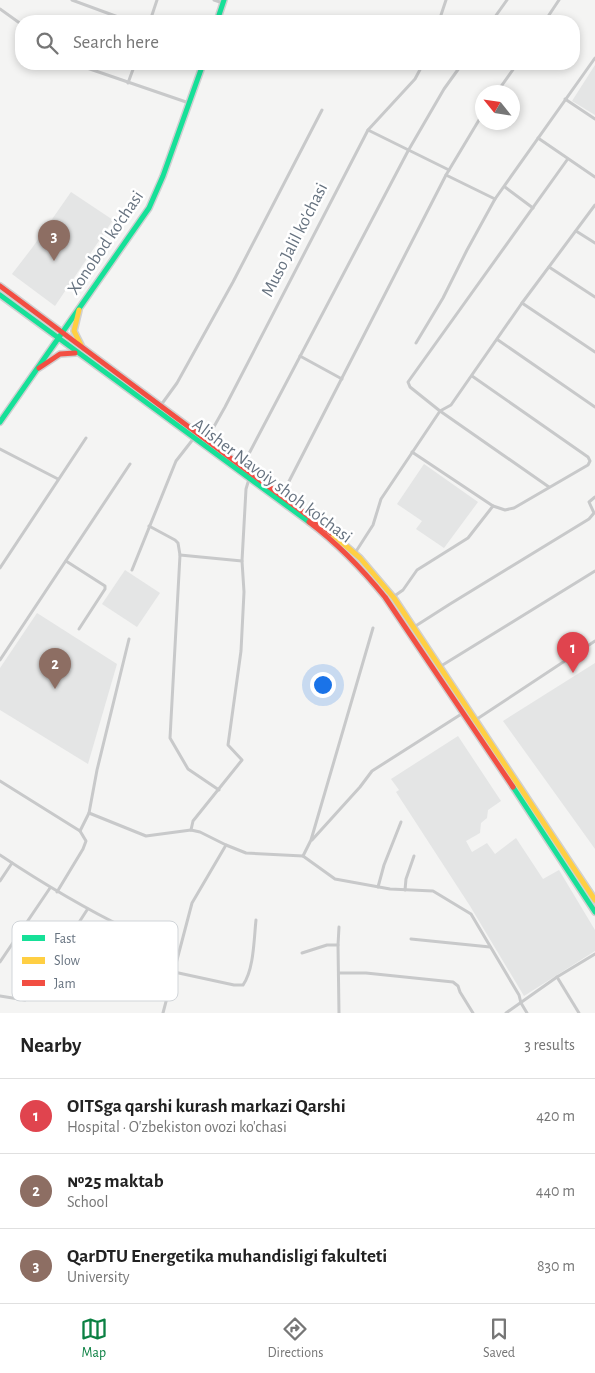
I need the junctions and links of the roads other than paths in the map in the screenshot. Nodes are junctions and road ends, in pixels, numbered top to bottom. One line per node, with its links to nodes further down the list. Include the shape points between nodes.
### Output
1 (72, 0): 9 (street)
2 (157, 0): 10 (street)
3 (214, 0): 7 (street)
4 (446, 0): 12 (street)
5 (507, 0): 13 (street)
6 (560, 0): 14 (street)
7 (224, 2): 11 (main road)
8 (0, 9): 15 (street)
9 (113, 15)
10 (152, 15)
11 (219, 15)
12 (440, 15)
13 (496, 15)
14 (549, 15)
15 (15, 20)
16 (595, 58): 25 (street)
17 (92, 70): 23 (street)
18 (133, 70): 23 (street)
19 (201, 70): 26 (main road, Xonobod ko'chasi)
20 (420, 70): 30 (street, Muso Jalil ko'chasi)
21 (458, 70): 32 (street)
22 (513, 70): 24 (street)
23 (128, 83): 26 (street)
24 (502, 85)
25 (565, 100): 28 (street); 31 (street)
26 (190, 103): 48 (main road, Xonobod ko'chasi, via 149,208)
27 (322, 110): 60 (street, via 233,282 177,383)
28 (595, 119)
29 (475, 127): 34 (street)
30 (368, 130): 32 (street); 66 (street, Muso Jalil ko'chasi)
31 (538, 138): 33 (street); 37 (street)
32 (408, 151): 34 (street); 56 (street)
33 (567, 160): 36 (street); 40 (street)
34 (449, 170): 35 (street)
35 (446, 175): 38 (street); 59 (street)
36 (595, 177)
37 (505, 187): 38 (street); 40 (street)
38 (495, 199): 52 (street)
39 (595, 205): 41 (street)
40 (533, 208): 62 (street, via 408,382)
41 (576, 231): 42 (street); 43 (street)
42 (595, 243)
43 (549, 267): 46 (street); 47 (street)
44 (0, 286): 49 (main road, Alisher Navoiy shoh ko'chasi)
45 (0, 295): 50 (main road, Alisher Navoiy shoh ko'chasi)
46 (595, 298)
47 (522, 303): 51 (street); 54 (street)
48 (81, 304): 49 (main road, Xonobod ko'chasi); 53 (main road, via 74,331)
49 (62, 332): 50 (main road, Xonobod ko'chasi); 53 (main road, Alisher Navoiy shoh ko'chasi)
50 (57, 339): 55 (main road, Alisher Navoiy shoh ko'chasi); 57 (main road, Xonobod ko'chasi)
51 (498, 340): 58 (street); 61 (street)
52 (416, 343)
53 (83, 348): 60 (main road, Alisher Navoiy shoh ko'chasi)
54 (595, 352)
55 (79, 354): 57 (main road, via 62,352); 65 (main road, Alisher Navoiy shoh ko'chasi)
56 (300, 356): 59 (street); 72 (street)
57 (35, 370): 63 (main road, Xonobod ko'chasi)
58 (472, 376): 62 (street, via 450,405); 75 (street, via 588,457 588,465)
59 (342, 379): 76 (street)
60 (161, 405): 66 (main road, Alisher Navoiy shoh ko'chasi)
61 (595, 407)
62 (440, 412): 68 (street); 75 (street)
63 (0, 422)
64 (86, 438): 73 (street)
65 (194, 438): 71 (main road, Alisher Navoiy shoh ko'chasi); 79 (street, via 176,461)
66 (207, 439): 69 (main road, Alisher Navoiy shoh ko'chasi)
67 (0, 449): 73 (street)
68 (412, 452): 78 (street); 80 (street, via 381,499 373,525)
69 (234, 458): 71 (main road); 72 (main road, Alisher Navoiy shoh ko'chasi)
70 (130, 464): 82 (street)
71 (229, 464): 74 (main road, Alisher Navoiy shoh ko'chasi)
72 (244, 465): 76 (main road, Alisher Navoiy shoh ko'chasi)
73 (58, 479): 84 (street)
74 (249, 479): 83 (street); 95 (main road, Alisher Navoiy shoh ko'chasi, via 322,532 366,575)
75 (549, 487): 78 (street, via 514,508 505,510)
76 (282, 495): 80 (main road, Alisher Navoiy shoh ko'chasi)
77 (595, 497): 88 (street, via 589,502 594,513 589,519)
78 (493, 506): 87 (street, via 468,538 417,570 403,590)
79 (149, 526): 81 (street, via 175,540); 85 (street)
80 (355, 553): 87 (main road, Alisher Navoiy shoh ko'chasi)
81 (180, 555): 83 (street); 98 (street, via 170,738 188,769)
82 (66, 561): 90 (street, via 105,586); 93 (street)
83 (242, 561): 98 (street, via 241,651 228,745 242,760)
84 (0, 568)
85 (132, 570)
86 (595, 571): 94 (street)
87 (393, 597): 88 (main road, Alisher Navoiy shoh ko'chasi)
88 (414, 627): 94 (main road, Alisher Navoiy shoh ko'chasi)
89 (373, 628): 103 (street)
90 (79, 629)
91 (129, 639): 99 (street)
92 (595, 642): 96 (street)
93 (0, 660)
94 (440, 666): 95 (main road, Alisher Navoiy shoh ko'chasi)
95 (466, 711): 96 (main road, Alisher Navoiy shoh ko'chasi); 103 (street, via 372,771)
96 (473, 722): 114 (main road, Alisher Navoiy shoh ko'chasi); 116 (main road, Alisher Navoiy shoh ko'chasi)
97 (0, 781): 102 (street)
98 (219, 790): 101 (street, via 193,821)
99 (89, 814): 101 (street, via 146,836); 102 (street)
100 (401, 822): 110 (street)
101 (190, 830): 104 (street)
102 (80, 831): 113 (street, via 86,841 83,849)
103 (311, 840): 106 (street)
104 (226, 846): 106 (street, via 246,853); 128 (street, via 192,903)
105 (0, 854): 108 (street)
106 (303, 856): 110 (street, via 335,879)
107 (414, 856): 112 (street)
108 (12, 863): 109 (street); 111 (street)
109 (0, 881)
110 (378, 887): 112 (street)
111 (50, 888): 113 (street); 118 (street)
112 (404, 890): 125 (street, via 433,891 471,914)
113 (57, 892): 115 (street)
114 (595, 900)
115 (87, 910): 119 (street); 120 (street)
116 (595, 912)
117 (256, 920): 130 (street, via 252,959 243,985)
118 (28, 921)
119 (80, 921)
120 (110, 921)
121 (339, 927): 124 (street)
122 (411, 939): 125 (street)
123 (12, 944): 129 (street)
124 (338, 945): 126 (street); 131 (street)
125 (491, 947): 134 (street, via 520,995)
126 (302, 953)
127 (595, 954): 132 (street)
128 (178, 957)
129 (0, 962)
130 (178, 973)
131 (339, 973): 136 (street); 137 (street, via 453,982)
132 (557, 977): 134 (street); 140 (street)
133 (166, 1001): 135 (street)
134 (521, 1003): 138 (street); 139 (street)
135 (162, 1013)
136 (339, 1013)
137 (473, 1013)
138 (506, 1013)
139 (527, 1013)
140 (579, 1013)

